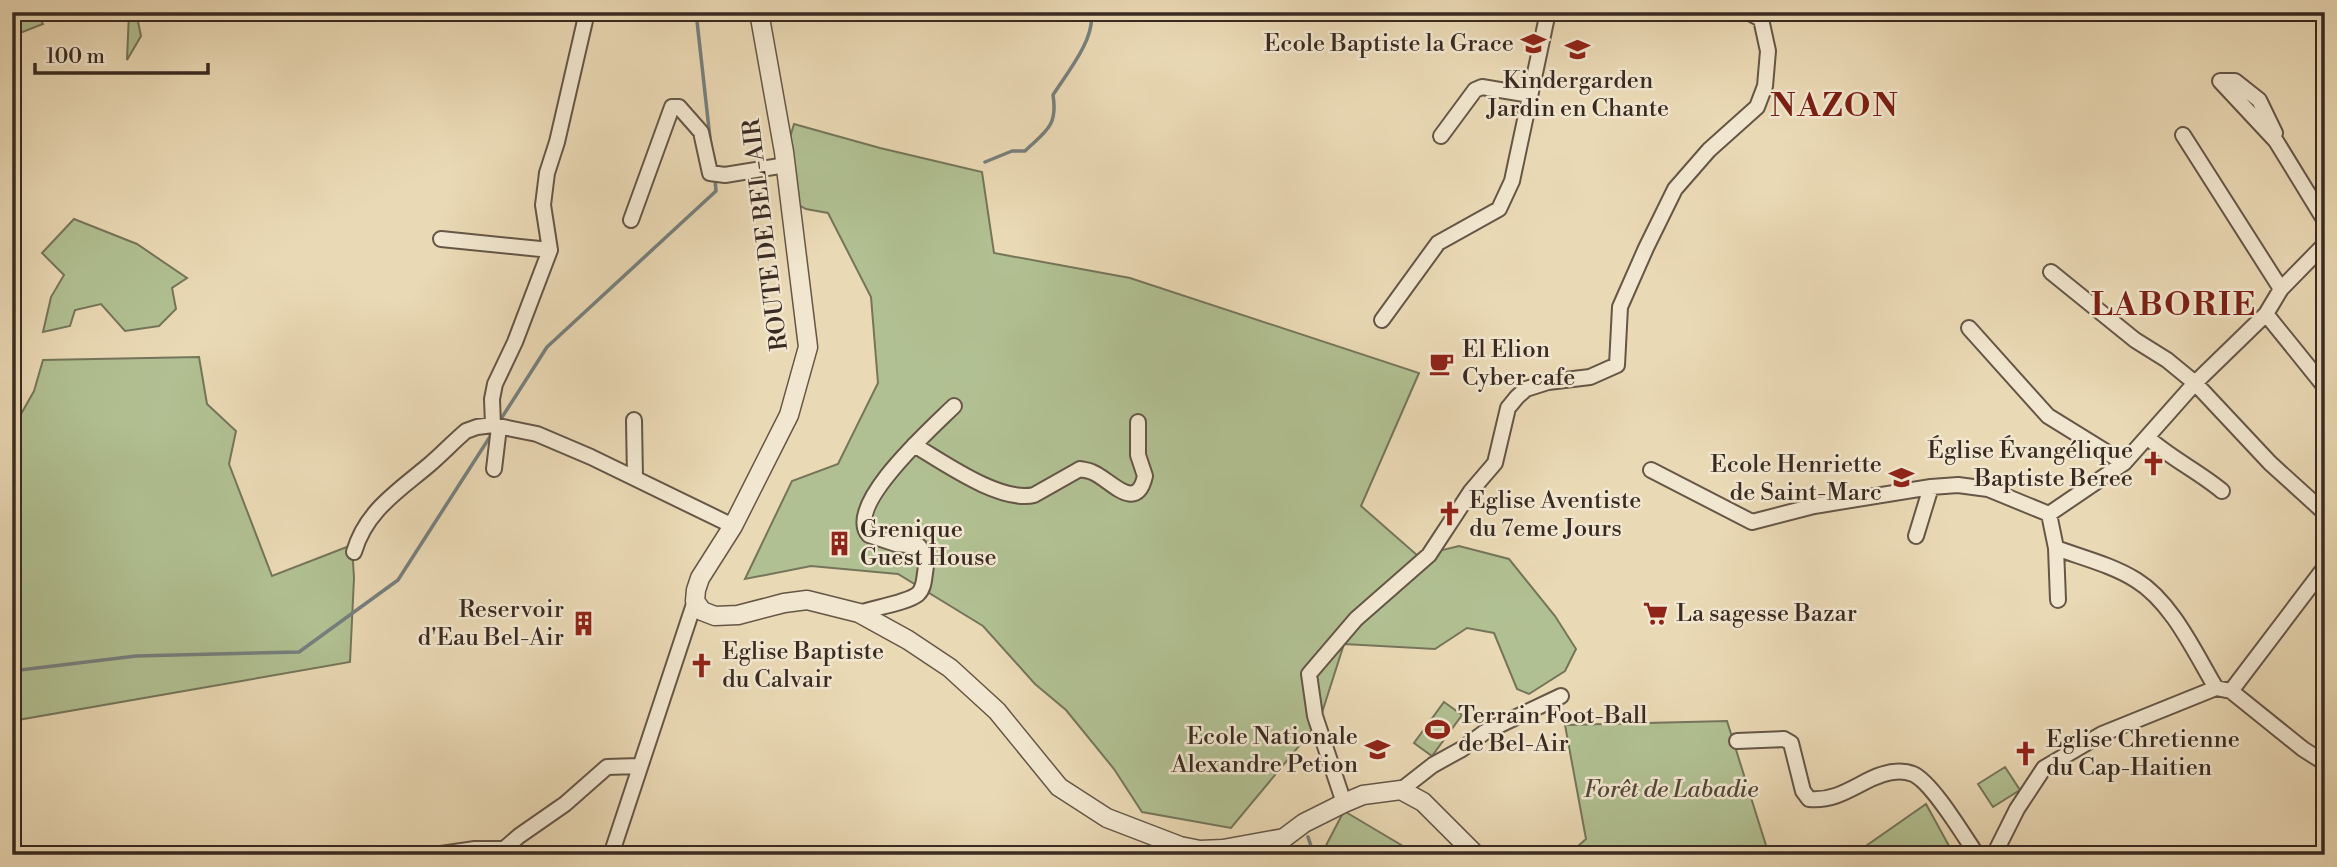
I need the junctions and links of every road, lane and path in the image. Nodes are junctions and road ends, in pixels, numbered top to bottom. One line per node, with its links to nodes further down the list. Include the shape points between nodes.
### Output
1 (587, 12): 14 (street, via 547,173 543,205)
2 (759, 12): 9 (street, ROUTE DE BEL-AIR)
3 (1548, 12): 5 (street)
4 (1748, 12): 52 (street, via 1761,19 1766,36 1767,71 1757,107 1709,150 1675,189 1620,307 1617,365 1590,377 1548,382 1517,397 1508,408 1495,463 1429,555 1356,618 1310,674 1315,716)
5 (1530, 95): 8 (street, via 1482,87 1475,90); 18 (street, via 1512,181 1499,209 1438,243)
6 (2275, 133): 11 (street, via 2259,100 2235,80 2220,81 2276,141)
7 (2183, 135): 16 (street)
8 (1441, 136)
9 (786, 165): 10 (street, via 713,174 701,132 679,107 672,107); 37 (street, ROUTE DE BEL-AIR, via 808,347 789,415)
10 (631, 220)
11 (2325, 221)
12 (441, 239): 14 (street)
13 (2325, 244): 16 (street)
14 (550, 250): 26 (street, via 495,384)
15 (2051, 272): 21 (street)
16 (2281, 289): 17 (street)
17 (2266, 314): 20 (street); 21 (street)
18 (1382, 320)
19 (1969, 328): 29 (street, via 2048,416)
20 (2318, 368): 22 (street)
21 (2195, 383): 27 (street); 35 (street, via 2270,463)
22 (2325, 387)
23 (954, 406): 28 (street)
24 (634, 420): 32 (street)
25 (1138, 422): 28 (street, via 1138,455 1145,476 1139,490 1131,494 1080,469 1034,495 1015,495 985,486)
26 (496, 426): 30 (street); 32 (street, via 537,434); 40 (street, via 466,431 398,490 366,522)
27 (2147, 437): 29 (street); 34 (street)
28 (914, 445): 44 (street, via 871,497 863,523 869,535 919,546 927,563 923,585 918,594 905,600)
29 (2124, 463): 36 (street)
30 (494, 469)
31 (1651, 470): 33 (street, via 1752,522 1814,506)
32 (635, 478): 37 (street)
33 (1931, 487): 36 (street, via 1988,489); 38 (street)
34 (2222, 491)
35 (2325, 513)
36 (2049, 514): 39 (street)
37 (733, 526): 43 (street, ROUTE DE BEL-AIR, via 700,578)
38 (1916, 536)
39 (2056, 548): 42 (street); 45 (street, via 2138,581 2171,613)
40 (354, 552)
41 (2325, 567): 46 (street)
42 (2058, 600)
43 (695, 601): 44 (street, via 702,611 715,616 807,600); 50 (street)
44 (859, 613): 53 (street, via 950,668 997,711 1059,787 1108,818 1200,850)
45 (2216, 688): 46 (street); 58 (street, via 2102,734 2044,768)
46 (2231, 691): 49 (street)
47 (1561, 696): 51 (street, via 1485,732)
48 (1737, 741): 57 (street, via 1784,739 1791,743 1809,799 1839,796 1877,775 1914,774 1929,787)
49 (2325, 763)
50 (639, 766): 54 (street, via 607,767 504,849); 55 (street)
51 (1401, 790): 52 (street, via 1363,795); 56 (street, via 1423,802)
52 (1344, 803): 53 (street, via 1304,823)
53 (1283, 846)
54 (441, 854)
55 (611, 855)
56 (1476, 855)
57 (1977, 855)
58 (1994, 855)

